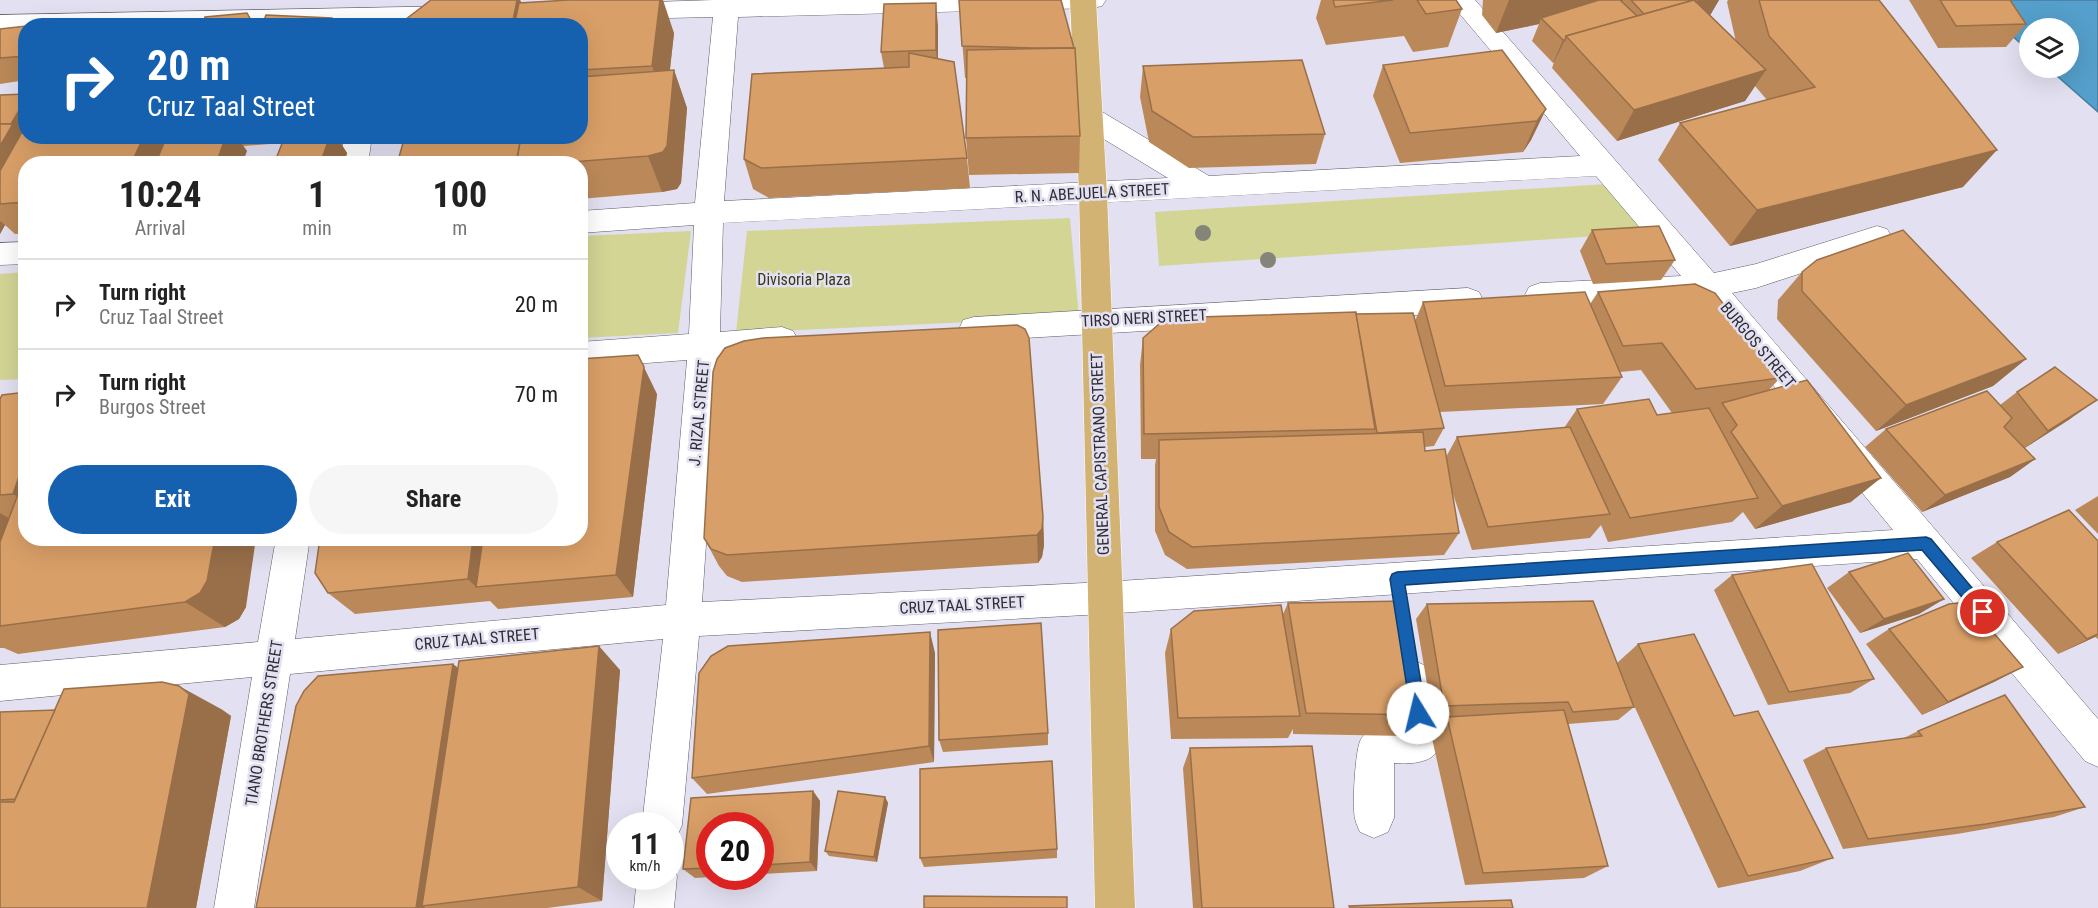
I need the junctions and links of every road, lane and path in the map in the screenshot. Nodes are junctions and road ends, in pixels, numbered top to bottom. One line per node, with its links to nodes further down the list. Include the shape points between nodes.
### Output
1 (1083, 0): 2 (street); 4 (street); 11 (main road, GENERAL CAPISTRANO STREET)
2 (1093, 0)
3 (1461, 0): 12 (street, BURGOS STREET)
4 (726, 4): 5 (street); 15 (street, J. RIZAL STREET)
5 (595, 11)
6 (381, 14): 7 (street); 8 (street)
7 (476, 14)
8 (229, 18)
9 (0, 24): 10 (street)
10 (18, 24)
11 (1089, 117): 13 (street); 14 (main road, GENERAL CAPISTRANO STREET)
12 (1603, 165): 13 (street, R. N. ABEJUELA STREET); 20 (street, BURGOS STREET)
13 (1205, 187): 14 (street, R. N. ABEJUELA STREET)
14 (1093, 193): 15 (street, R. N. ABEJUELA STREET); 21 (main road, GENERAL CAPISTRANO STREET)
15 (709, 213): 16 (street, R. N. ABEJUELA STREET); 24 (street, J. RIZAL STREET)
16 (588, 221)
17 (1877, 237): 20 (street, TIRSO NERI STREET, via 1756,276)
18 (18, 253): 19 (street)
19 (0, 254)
20 (1708, 286): 21 (street, TIRSO NERI STREET); 26 (street, BURGOS STREET)
21 (1096, 321): 22 (street, TIRSO NERI STREET); 28 (main road, GENERAL CAPISTRANO STREET)
22 (942, 331)
23 (811, 339): 24 (street)
24 (705, 345): 25 (street); 30 (street, J. RIZAL STREET)
25 (588, 354)
26 (1926, 543): 29 (street, CRUZ TAAL STREET); 33 (street, BURGOS STREET)
27 (292, 546): 31 (street, TIANO BROTHERS STREET)
28 (1104, 598): 29 (street, CRUZ TAAL STREET); 30 (street, CRUZ TAAL STREET); 39 (main road, GENERAL CAPISTRANO STREET)
29 (1402, 612): 35 (street, via 1421,741 1416,745 1383,745 1375,750)
30 (682, 620): 31 (street, CRUZ TAAL STREET); 34 (street, J. RIZAL STREET)
31 (274, 658): 32 (street, CRUZ TAAL STREET); 37 (street, TIANO BROTHERS STREET)
32 (0, 683)
33 (2098, 748)
34 (663, 812)
35 (1374, 818)
36 (656, 890): 38 (street)
37 (234, 908)
38 (654, 908)
39 (1115, 908)

